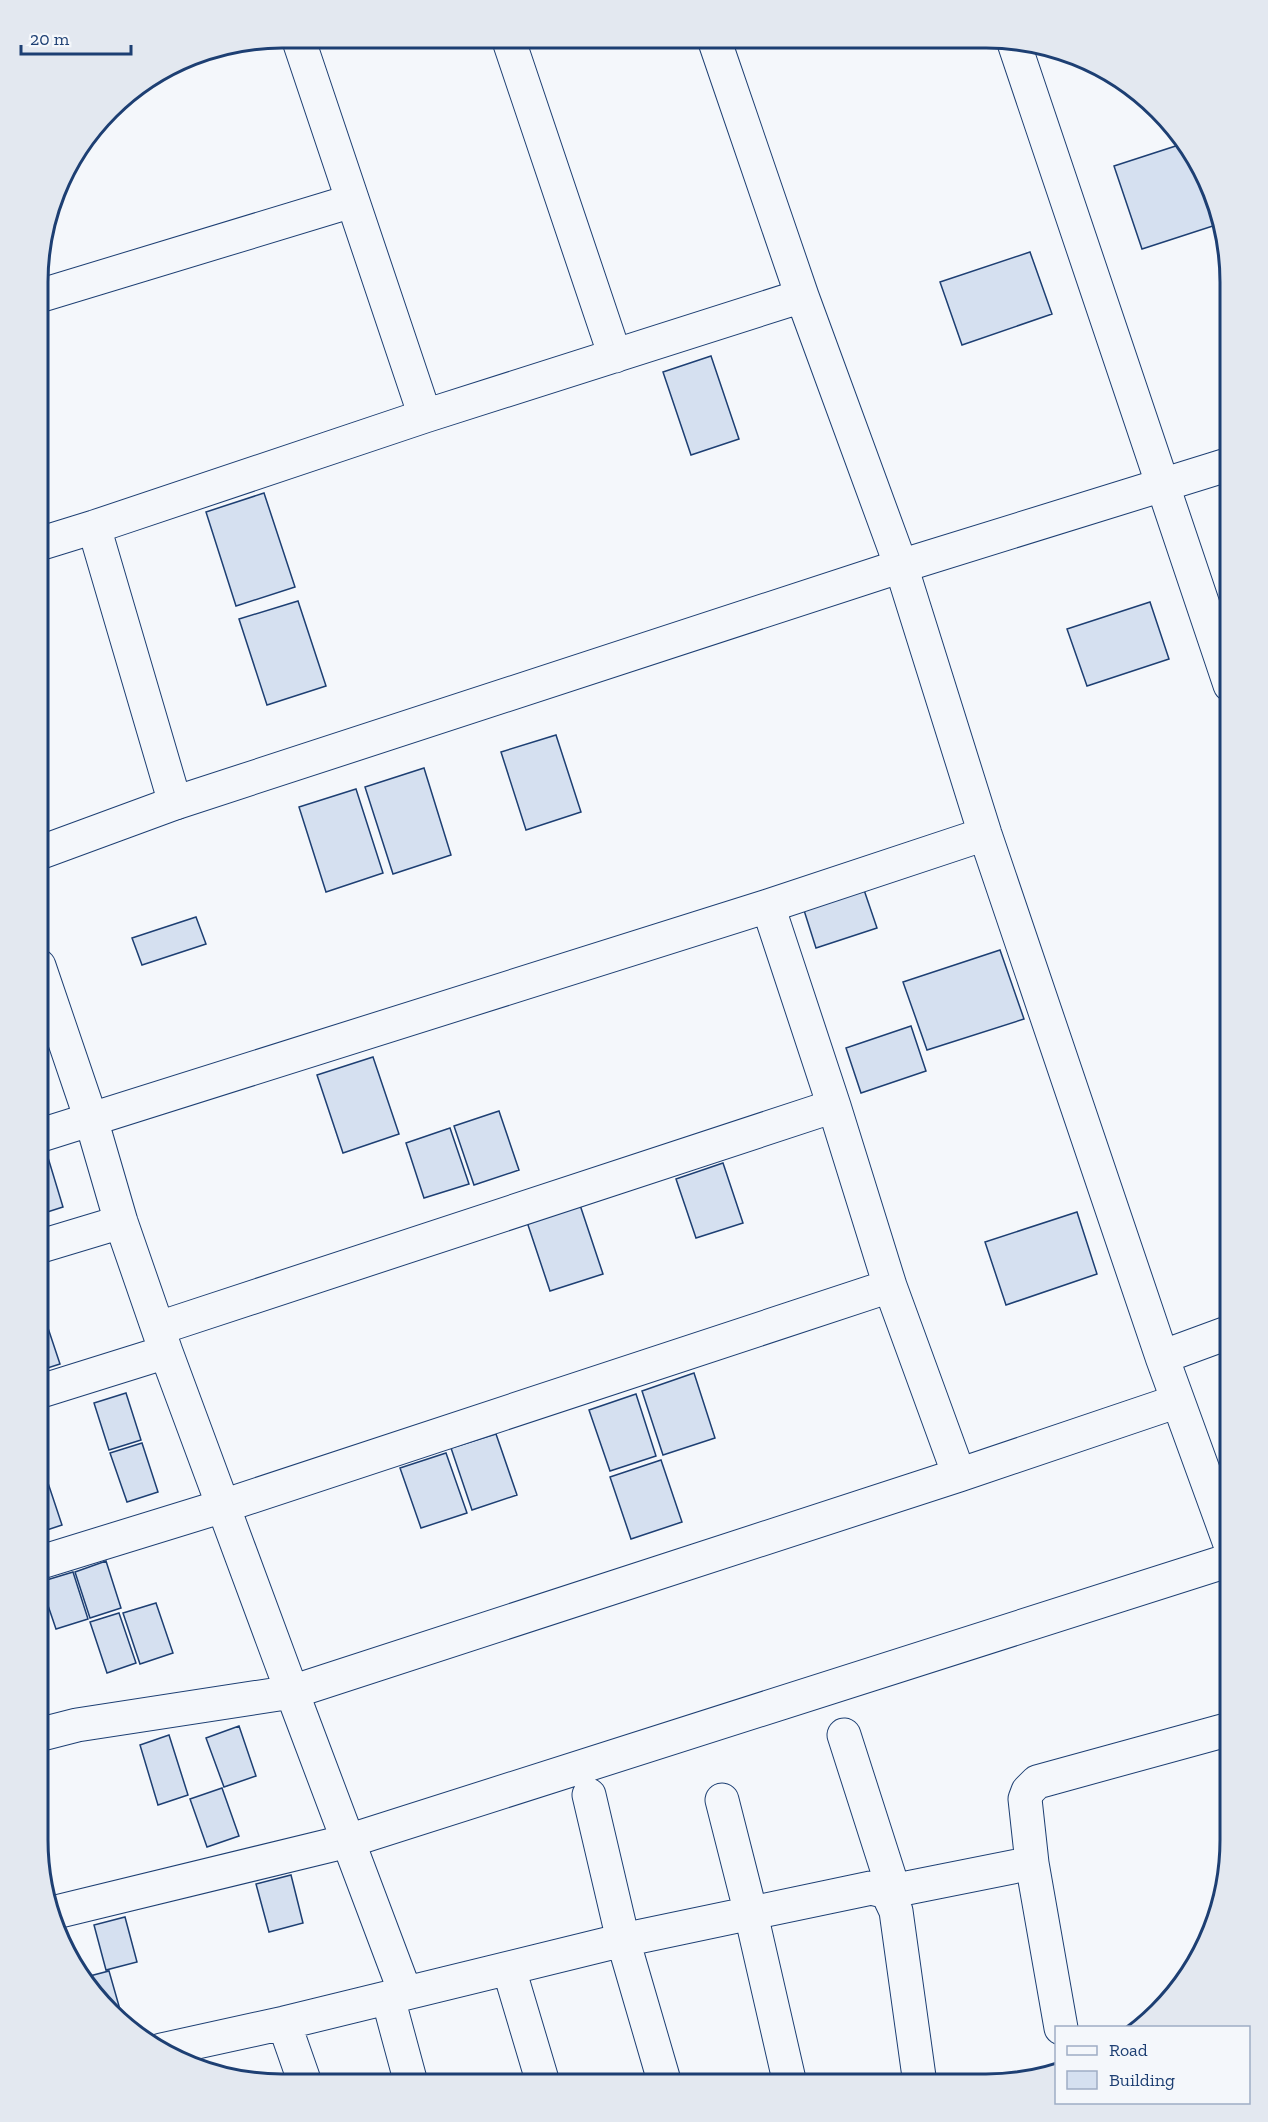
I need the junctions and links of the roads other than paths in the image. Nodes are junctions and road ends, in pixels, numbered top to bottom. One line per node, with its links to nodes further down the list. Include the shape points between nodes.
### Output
1 (301, 48): 5 (street)
2 (511, 48): 8 (street)
3 (717, 48): 7 (street)
4 (1016, 50): 11 (street)
5 (352, 201): 6 (street); 9 (street)
6 (48, 293)
7 (802, 296): 8 (street); 14 (street)
8 (615, 356): 9 (street)
9 (425, 416): 12 (street)
10 (1220, 467): 11 (street)
11 (1163, 485): 14 (street); 15 (street)
12 (94, 527): 13 (street); 16 (street)
13 (48, 541)
14 (901, 566): 16 (street); 17 (street)
15 (1220, 655)
16 (175, 803): 18 (street)
17 (984, 834): 19 (street); 29 (street)
18 (48, 850)
19 (768, 906): 21 (street); 22 (street)
20 (48, 993): 22 (street)
21 (834, 1106): 26 (street); 28 (street)
22 (90, 1119): 23 (street); 24 (street)
23 (48, 1133)
24 (121, 1222): 25 (street); 28 (street)
25 (48, 1244)
26 (890, 1286): 32 (street); 33 (street)
27 (1220, 1336): 29 (street)
28 (162, 1340): 30 (street); 33 (street)
29 (1162, 1357): 31 (street)
30 (48, 1388)
31 (1178, 1401): 32 (street); 34 (street)
32 (958, 1475): 37 (street)
33 (222, 1506): 35 (street); 37 (street)
34 (1220, 1516)
35 (48, 1560)
36 (1220, 1563): 43 (street)
37 (292, 1692): 38 (street); 43 (street)
38 (48, 1732)
39 (1220, 1732): 44 (street, via 1037,1782 1025,1800)
40 (844, 1735): 45 (street)
41 (590, 1795): 48 (street)
42 (722, 1800): 47 (street)
43 (348, 1841): 46 (street); 50 (street)
44 (1032, 1863): 45 (street); 52 (street)
45 (891, 1891): 47 (street, via 871,1888); 59 (street)
46 (59, 1911)
47 (752, 1914): 48 (street); 58 (street)
48 (623, 1940): 49 (street); 57 (street)
49 (509, 1969): 50 (street); 56 (street)
50 (396, 1995): 51 (street); 55 (street)
51 (284, 2023): 53 (street); 54 (street)
52 (1062, 2026)
53 (174, 2047)
54 (302, 2074)
55 (409, 2074)
56 (540, 2074)
57 (662, 2074)
58 (788, 2074)
59 (919, 2074)

